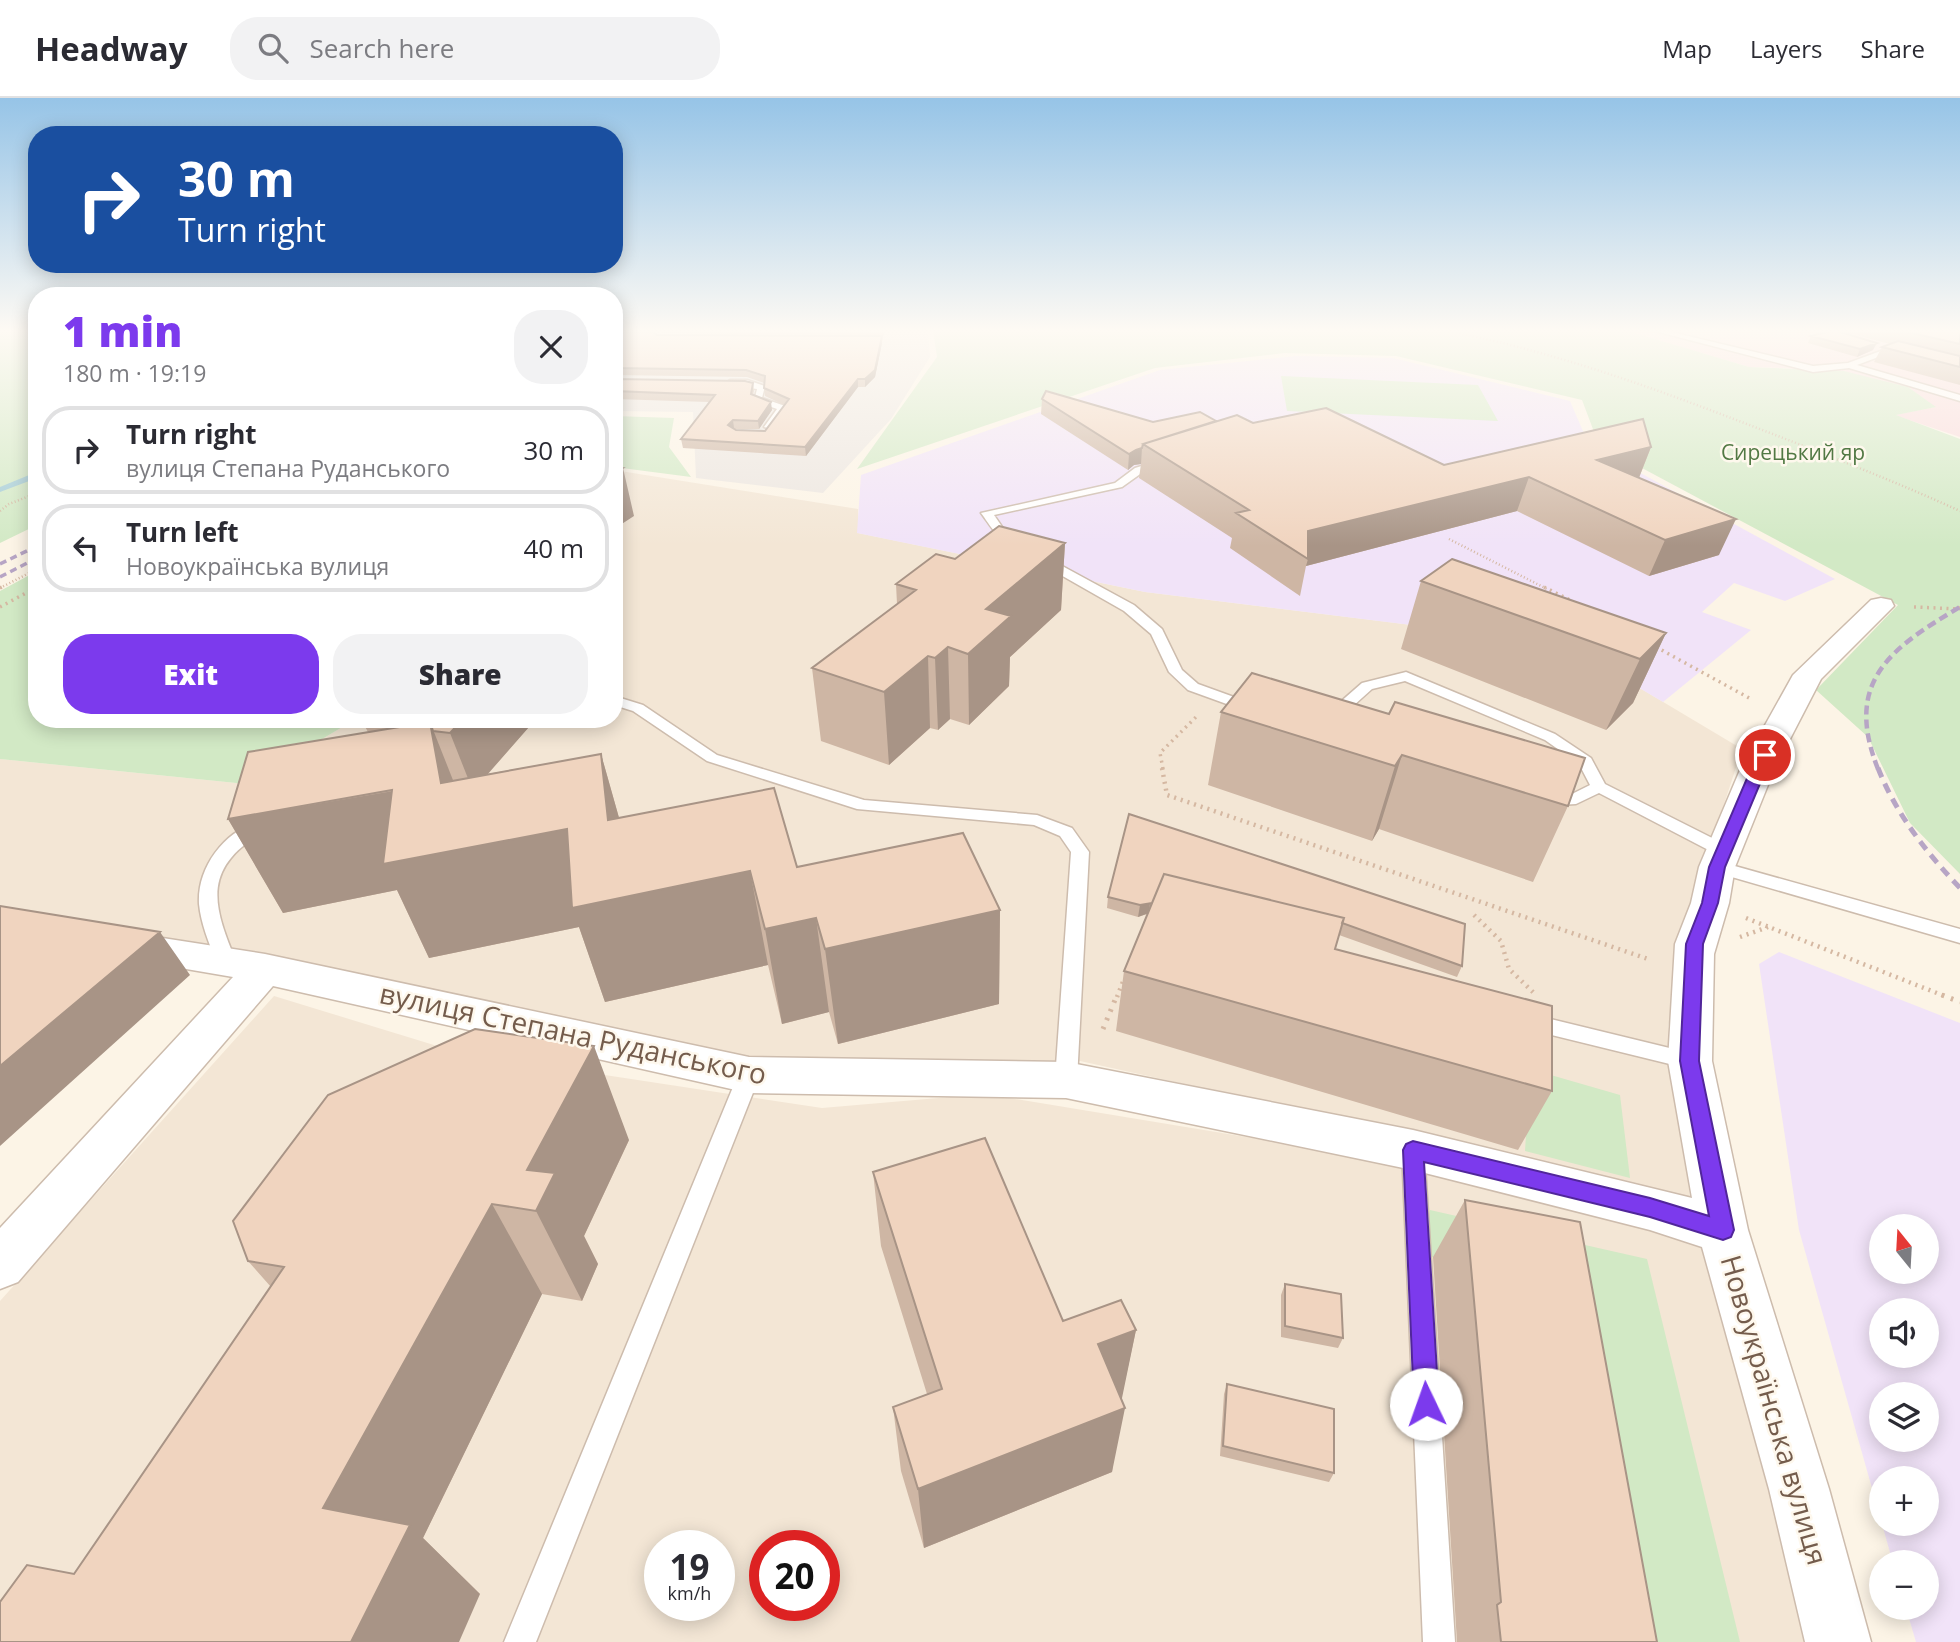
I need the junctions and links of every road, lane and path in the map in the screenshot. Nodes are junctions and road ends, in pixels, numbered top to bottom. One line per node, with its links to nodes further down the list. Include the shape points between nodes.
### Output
1 (765, 402): 3 (lane, via 782,408)
2 (1686, 402): 6 (path)
3 (763, 435)
4 (1177, 459): 18 (lane, via 1139,470 1118,485 987,513 1001,533 1129,608 1157,632 1175,672 1193,687)
5 (28, 497): 7 (path)
6 (1960, 511)
7 (0, 512)
8 (1450, 539): 13 (path)
9 (28, 574): 10 (path)
10 (0, 588)
11 (28, 592): 15 (path)
12 (1960, 602): 16 (path)
13 (1576, 603)
14 (1881, 606): 16 (path); 26 (street, Новоукраїнська вулиця, via 1808,676 1757,770)
15 (0, 607)
16 (1959, 608)
17 (1656, 646): 19 (path)
18 (1217, 696): 21 (lane); 30 (path, via 1160,753 1167,795)
19 (1751, 699)
20 (623, 703): 39 (lane, via 638,708 712,758 863,806 1037,820 1066,832 1080,852)
21 (1267, 714)
22 (1340, 732): 23 (lane, via 1335,714 1367,685 1406,676 1550,737 1585,761)
23 (1599, 787): 24 (lane, via 1576,799); 26 (lane)
24 (1537, 803)
25 (277, 814): 31 (lane, via 228,848 206,889 212,927)
26 (1717, 874): 28 (lane); 33 (path); 37 (street, Новоукраїнська вулиця, via 1695,944)
27 (1474, 915): 36 (path, via 1501,941 1509,969)
28 (1960, 936)
29 (80, 939): 31 (street, вулиця Степана Руданського)
30 (1651, 960)
31 (245, 965): 38 (street, вулиця Степана Руданського); 42 (street)
32 (1128, 971): 35 (path)
33 (1960, 1002)
34 (1515, 1018): 36 (lane)
35 (1102, 1032)
36 (1579, 1035): 37 (lane)
37 (1690, 1061): 41 (street, Новоукраїнська вулиця)
38 (749, 1075): 39 (street, вулиця Степана Руданського); 43 (lane)
39 (1066, 1080): 40 (street, вулиця Степана Руданського)
40 (1413, 1150): 41 (street, вулиця Степана Руданського); 44 (lane)
41 (1723, 1230): 45 (street, Новоукраїнська вулиця, via 1799,1489)
42 (0, 1265)
43 (520, 1642)
44 (1438, 1642)
45 (1838, 1642)

